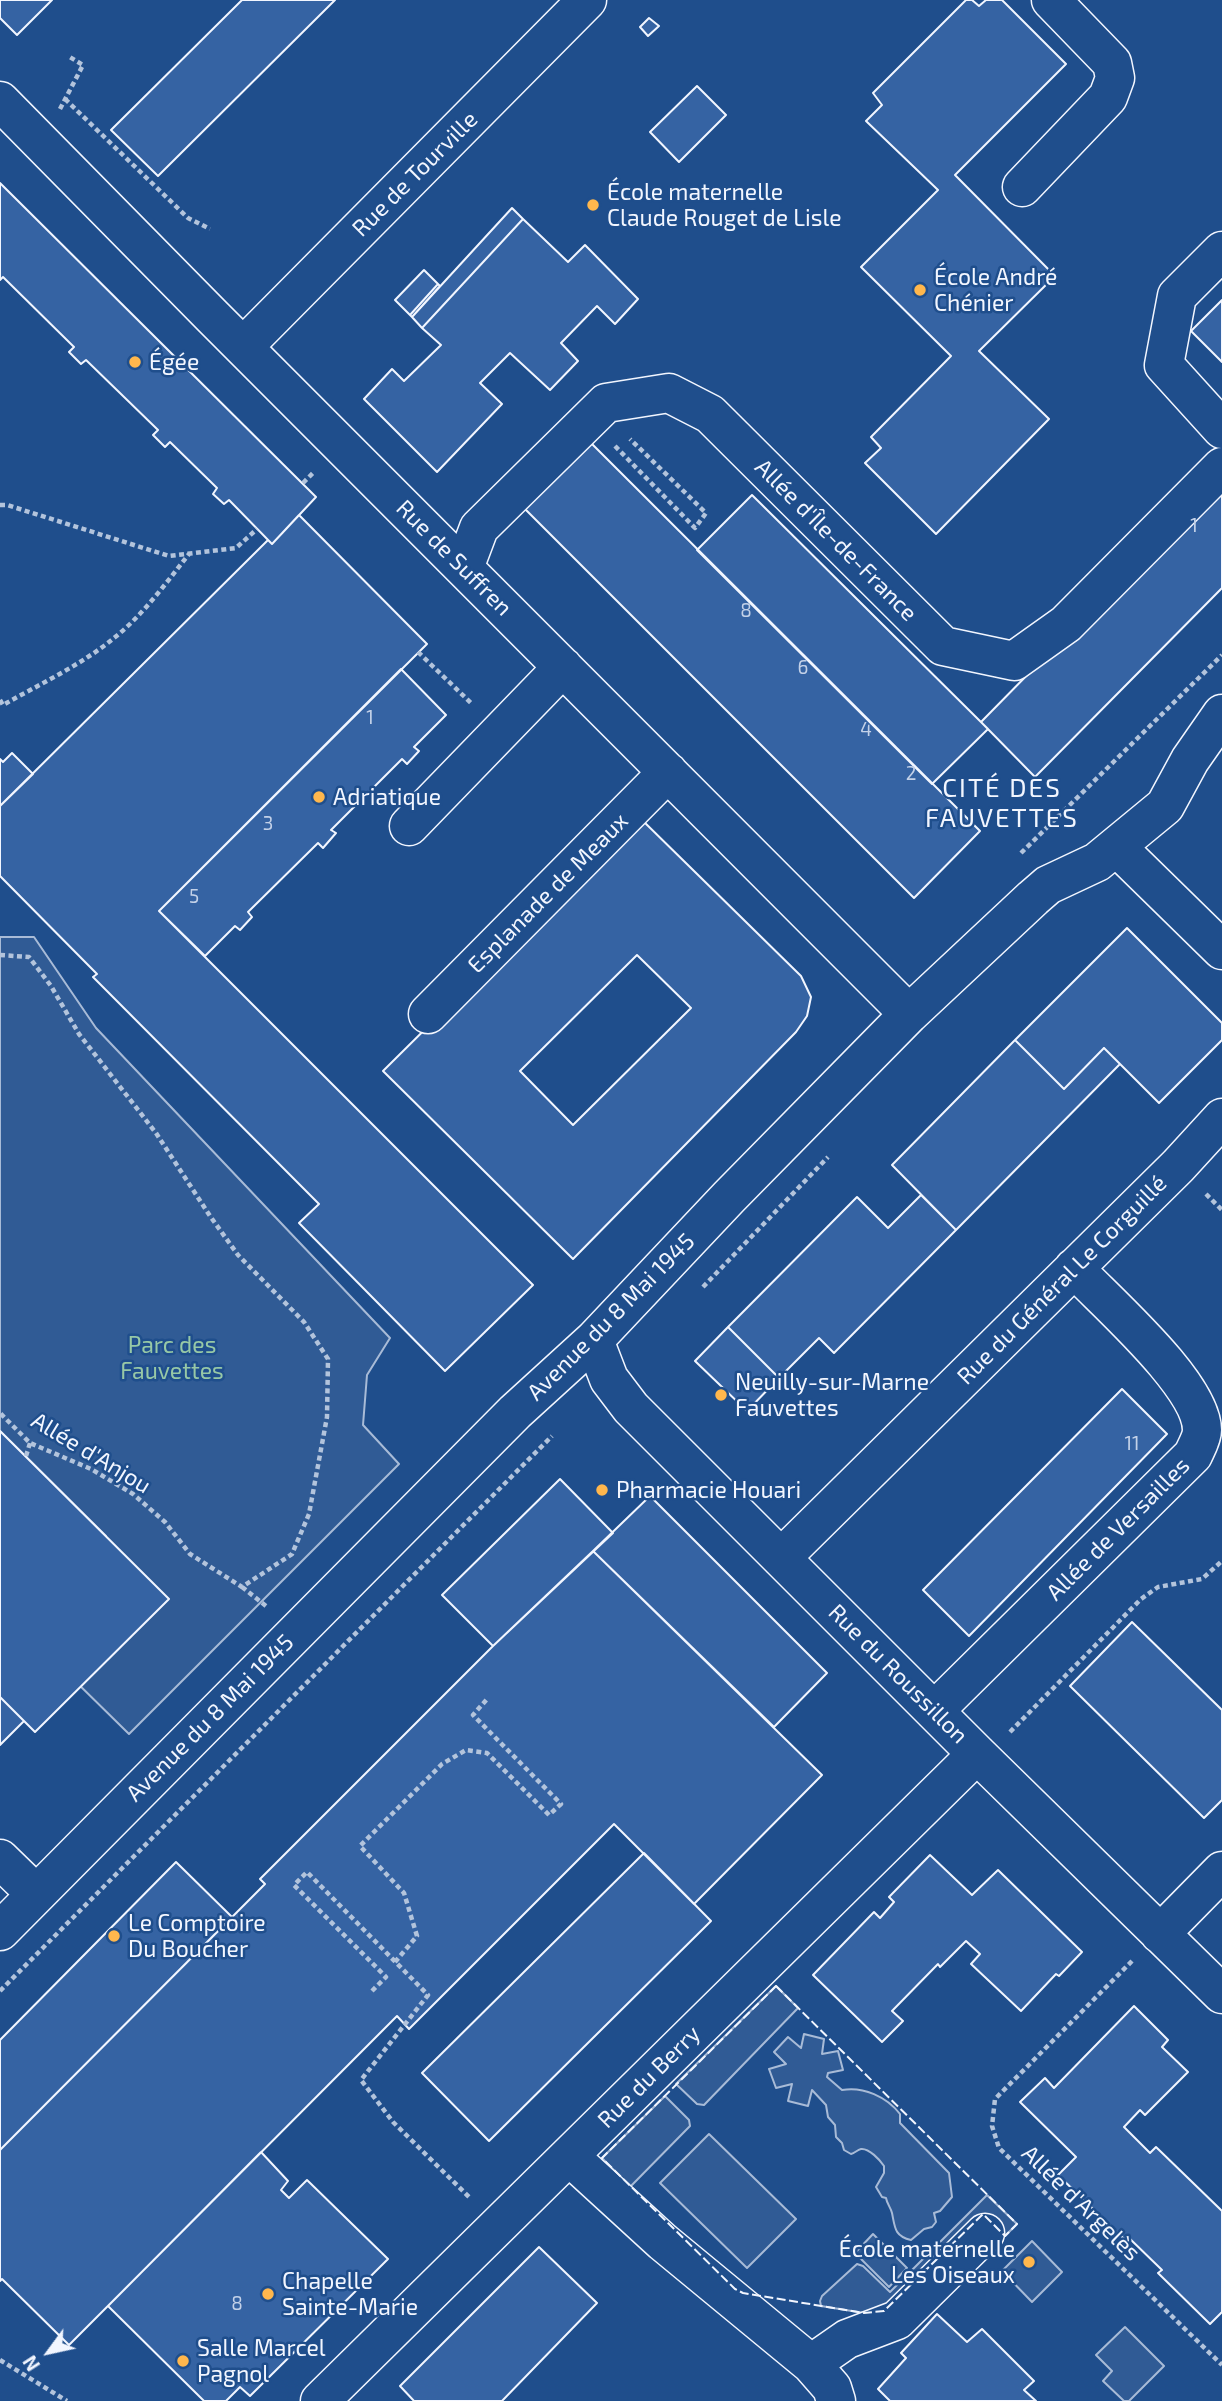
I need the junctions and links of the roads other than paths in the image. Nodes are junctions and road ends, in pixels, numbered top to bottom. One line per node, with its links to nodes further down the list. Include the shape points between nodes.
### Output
1 (587, 0): 6 (street, Rue de Tourville)
2 (1051, 0): 4 (street, via 1112,63 1115,78 1108,97)
3 (0, 101): 6 (street, Rue de Suffren)
4 (1022, 187)
5 (1222, 251): 7 (street, via 1177,296 1164,365)
6 (243, 347): 9 (street, Rue de Suffren)
7 (1222, 429)
8 (1222, 467): 9 (street, Allée d'Île-de-France, via 1066,624 1014,661 943,646 710,414 669,393 606,403 604,424 479,528)
9 (464, 568): 10 (street, Rue de Suffren)
10 (563, 667): 12 (street, Rue de Suffren); 13 (street)
11 (1222, 714): 14 (street, Avenue du 8 Mai 1945, via 1165,806)
12 (668, 772): 16 (street, Esplanade de Meaux); 17 (street, Rue de Suffren)
13 (409, 826)
14 (1121, 844): 15 (street, via 1127,857); 17 (street, Avenue du 8 Mai 1945, via 1097,862 1048,885)
15 (1222, 950)
16 (428, 1014)
17 (909, 1014): 20 (street, Avenue du 8 Mai 1945)
18 (1222, 1118): 19 (street, Rue du Général Le Corguillé)
19 (1074, 1269): 21 (street, Rue du Général Le Corguillé); 22 (street, Allée de Versailles, via 1168,1365 1198,1409 1203,1433 1193,1455)
20 (594, 1340): 21 (street, Rue du Roussillon, via 609,1379 631,1408); 26 (street, Avenue du 8 Mai 1945, via 516,1412)
21 (781, 1558): 22 (street, Rue du Roussillon)
22 (934, 1711): 23 (street, Rue du Roussillon)
23 (977, 1754): 28 (street, Rue du Roussillon); 30 (street, Rue du Berry)
24 (0, 1859): 26 (street)
25 (1222, 1871): 28 (street)
26 (36, 1894): 27 (street, Avenue du 8 Mai 1945)
27 (0, 1931)
28 (1160, 1934): 29 (street, Rue du Roussillon)
29 (1222, 1994)
30 (569, 2156): 32 (street, via 663,2242); 33 (street, Rue du Berry)
31 (985, 2233): 32 (street, via 897,2320 847,2339)
32 (811, 2364): 34 (street, via 832,2388)
33 (320, 2401)
34 (835, 2401)

